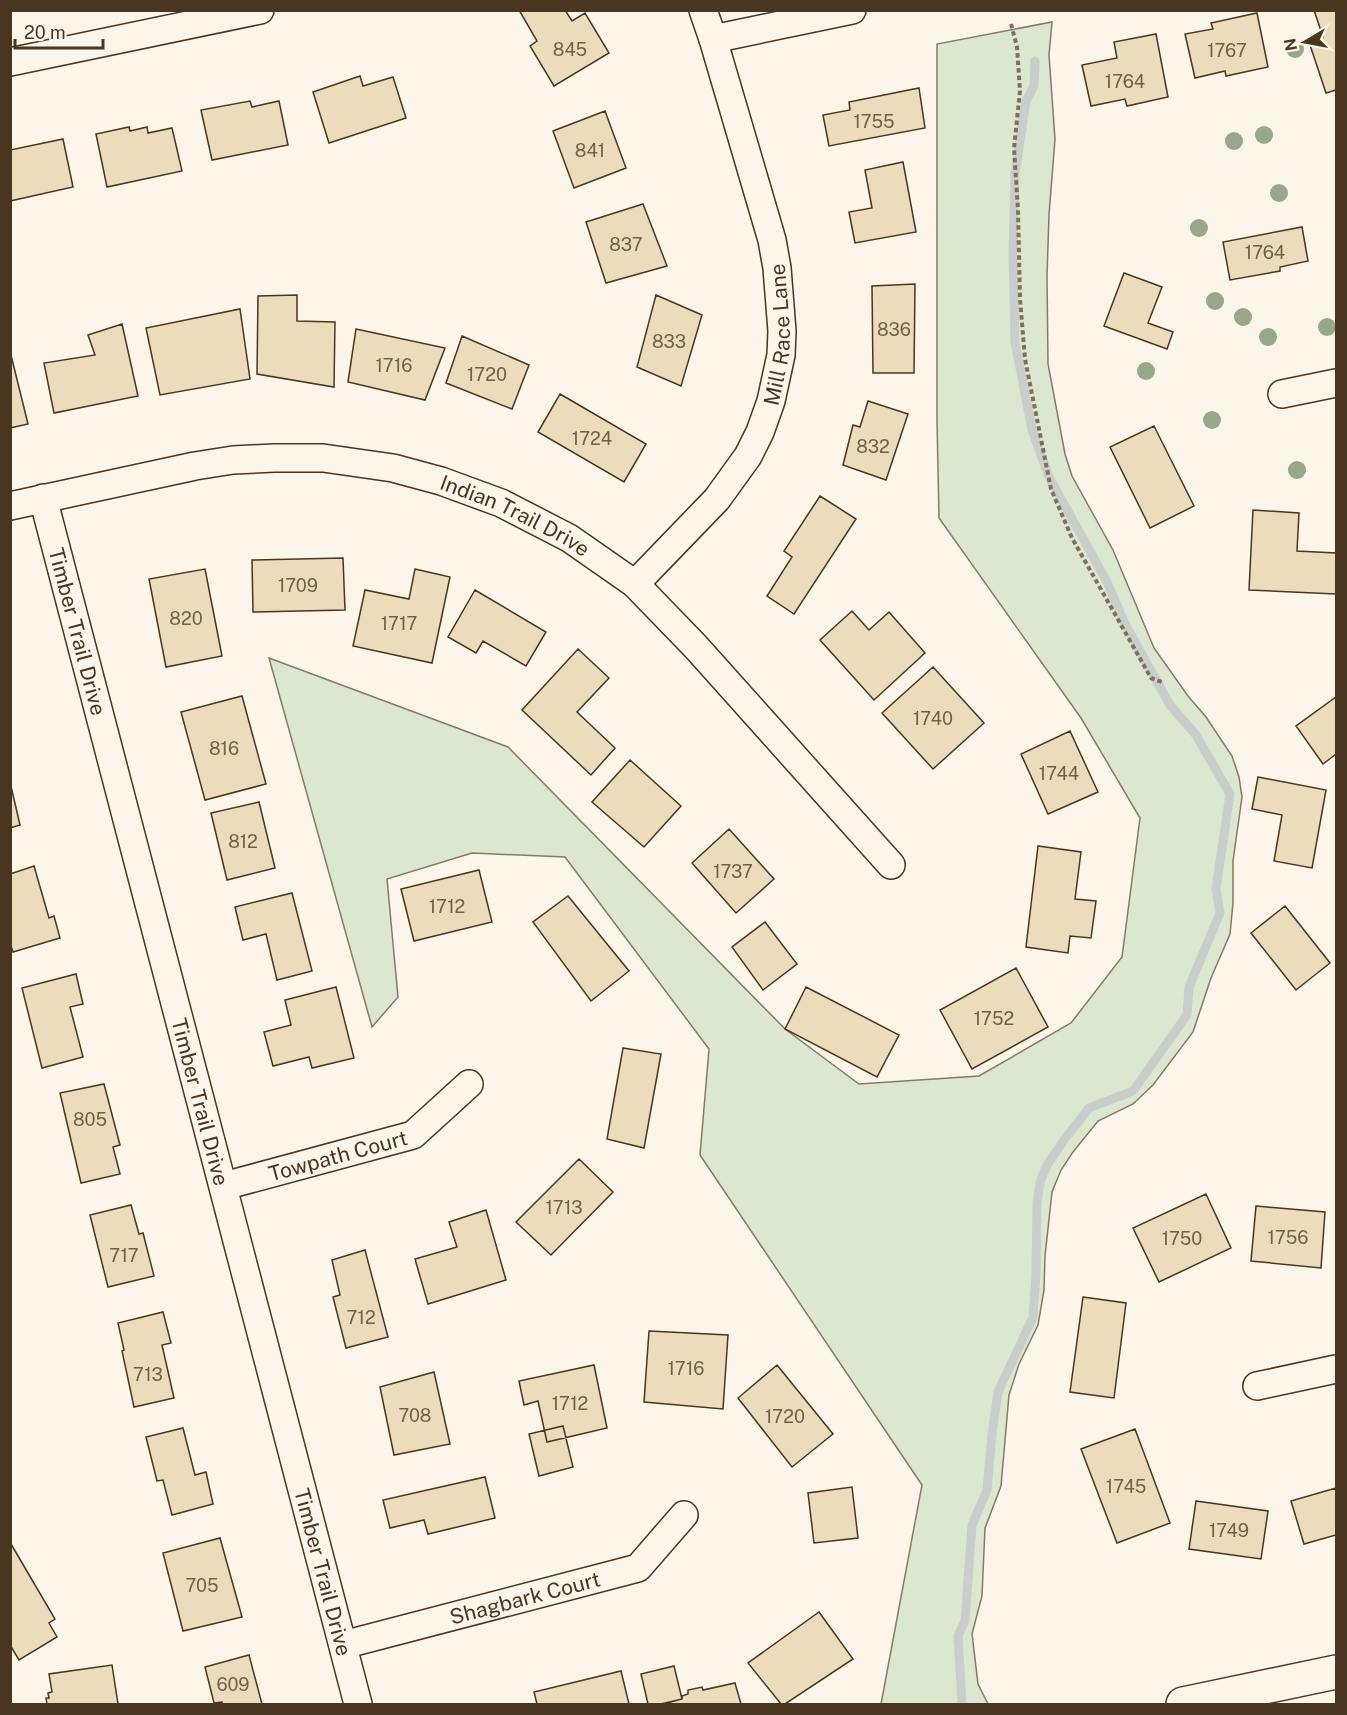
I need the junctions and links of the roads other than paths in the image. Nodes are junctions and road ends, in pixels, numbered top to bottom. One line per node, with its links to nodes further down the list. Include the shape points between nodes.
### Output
1 (260, 10): 5 (street)
2 (703, 10): 4 (street, Mill Race Lane)
3 (852, 10): 4 (street)
4 (713, 39): 10 (street, Mill Race Lane, via 772,240 781,355 771,401 748,456 717,499)
5 (10, 63)
6 (1336, 383): 7 (street)
7 (1282, 394)
8 (44, 498): 9 (street, Indian Trail Drive); 10 (street, Indian Trail Drive, via 233,460 322,458 393,468 441,480 501,503 569,538); 13 (street, Timber Trail Drive)
9 (10, 506)
10 (635, 584): 11 (street, Indian Trail Drive)
11 (891, 865)
12 (470, 1084): 13 (street, Towpath Court, via 413,1135)
13 (224, 1186): 17 (street, Timber Trail Drive)
14 (1336, 1369): 15 (street)
15 (1257, 1386)
16 (684, 1515): 17 (street, Shagbark Court, via 638,1568)
17 (343, 1645): 19 (street, Timber Trail Drive)
18 (1336, 1672): 20 (main road)
19 (358, 1704)
20 (1182, 1704)

